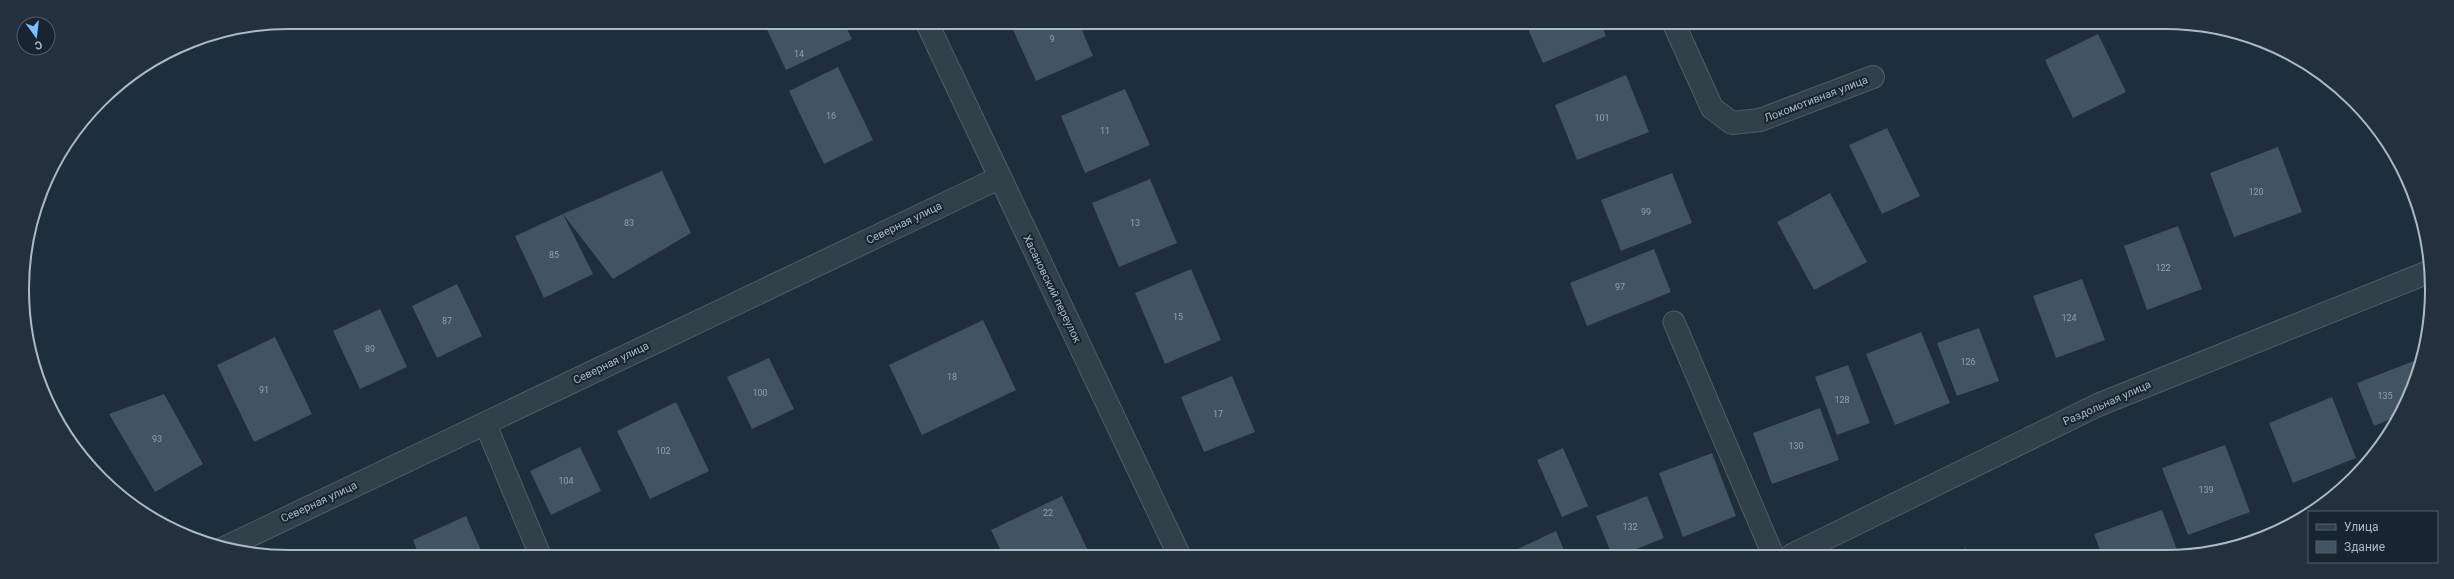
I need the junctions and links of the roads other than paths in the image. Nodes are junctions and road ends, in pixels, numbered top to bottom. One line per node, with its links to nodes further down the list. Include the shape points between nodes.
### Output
1 (930, 29): 4 (street, Хасановский переулок)
2 (1676, 29): 3 (street, Локомотивная улица, via 1712,108 1732,123 1760,120)
3 (1873, 77)
4 (999, 178): 7 (street, Северная улица); 10 (street, Хасановский переулок)
5 (2424, 274): 12 (street, Раздольная улица, via 2098,405)
6 (1674, 322): 11 (lane)
7 (485, 423): 8 (street, Северная улица); 9 (lane)
8 (233, 544)
9 (538, 550)
10 (1177, 550)
11 (1771, 550)
12 (1802, 550)

